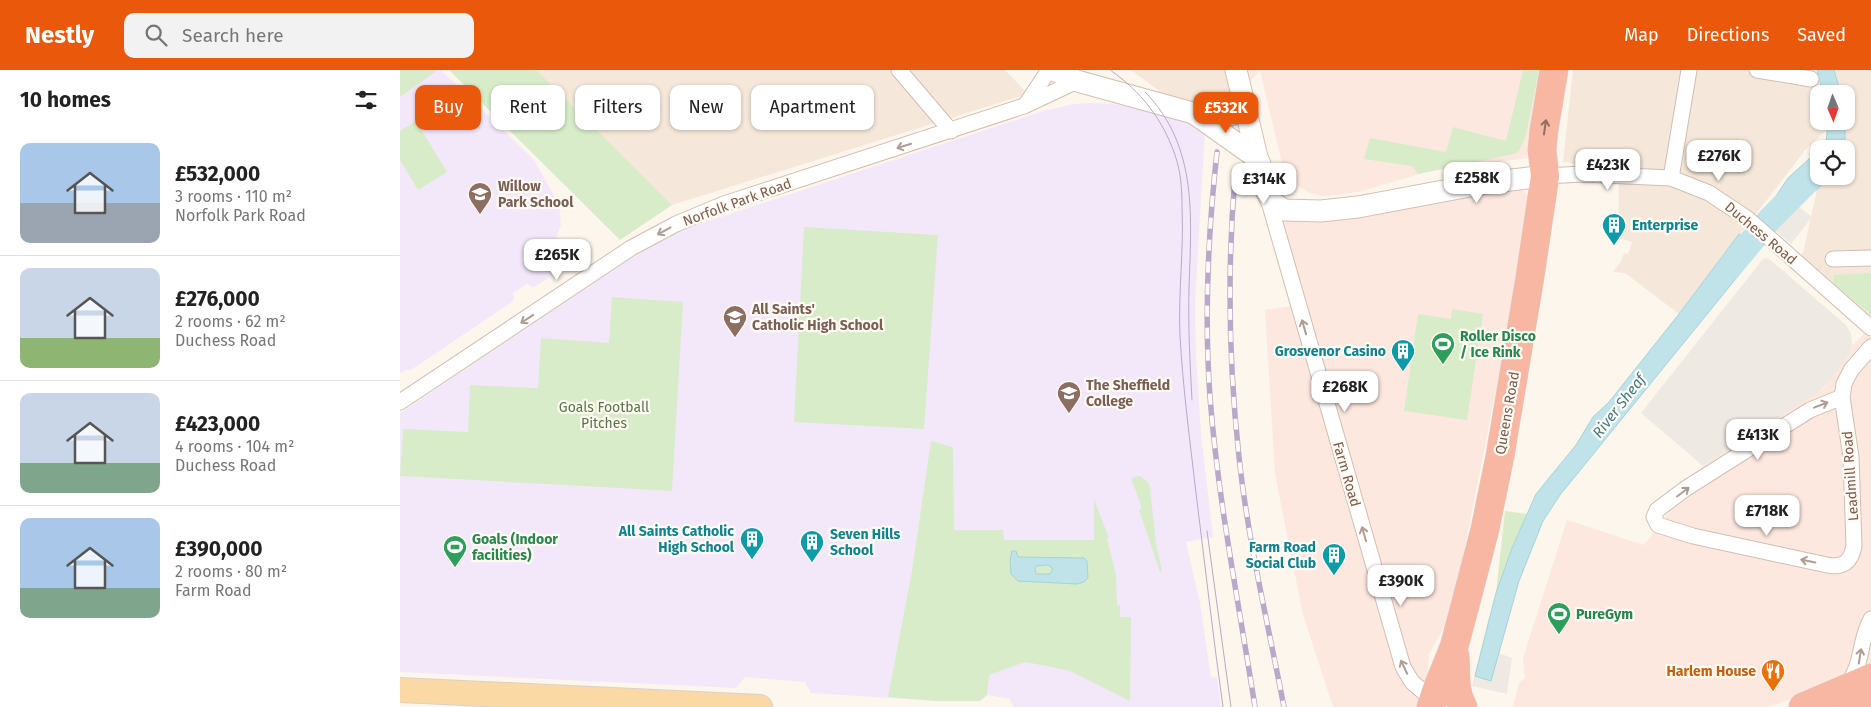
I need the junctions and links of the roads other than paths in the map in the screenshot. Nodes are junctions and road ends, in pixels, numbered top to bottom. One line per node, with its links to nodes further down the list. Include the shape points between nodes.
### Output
1 (899, 70): 14 (street)
2 (1049, 70): 11 (street)
3 (1054, 70): 10 (street)
4 (1236, 70): 12 (street)
5 (1554, 70): 16 (highway, Queens Road, one-way to 5, via 1542,150)
6 (1569, 70): 16 (highway, Queens Road, via 1561,138)
7 (1689, 70): 17 (street)
8 (1757, 70): 9 (street)
9 (1811, 79)
10 (1077, 81): 11 (street, Norfolk Park Road); 13 (street)
11 (1024, 106): 14 (street, Norfolk Park Road)
12 (1244, 107): 13 (street, via 1230,116); 15 (street)
13 (1193, 113): 15 (street)
14 (950, 131): 26 (street, Norfolk Park Road, one-way to 26, via 724,204 676,224 632,248)
15 (1257, 158): 18 (street); 19 (street, via 1274,189 1284,199)
16 (1545, 176): 17 (street, Duchess Road, via 1583,174); 19 (street, Duchess Road, via 1486,183 1337,210); 28 (highway, Queens Road, via 1500,456)
17 (1671, 178): 23 (street, Duchess Road, via 1709,193 1748,220)
18 (1264, 186): 19 (street, Duchess Road, via 1272,202 1284,210); 20 (street, Farm Road)
19 (1306, 210): 20 (street, via 1290,220)
20 (1279, 236): 33 (street, Farm Road, one-way to 20, via 1403,667)
21 (1871, 258): 22 (street)
22 (1833, 259)
23 (1871, 328)
24 (1871, 347): 25 (street, via 1851,370)
25 (1842, 397): 25 (street, Leadmill Road, one-way to 25, via 1851,458 1854,546 1848,562 1841,566 1827,566 1658,525 1654,517 1657,510 1686,489 1810,410)
26 (405, 399)
27 (1871, 619): 31 (street, one-way to 27)
28 (1454, 647): 33 (highway, Queens Road); 36 (highway, Queens Road, via 1457,696)
29 (1871, 678): 31 (highway)
30 (400, 690): 34 (main road)
31 (1848, 698): 32 (highway); 37 (highway)
32 (1871, 700)
33 (1432, 703)
34 (653, 704): 35 (main road)
35 (760, 707)
36 (1463, 707)
37 (1803, 707)

